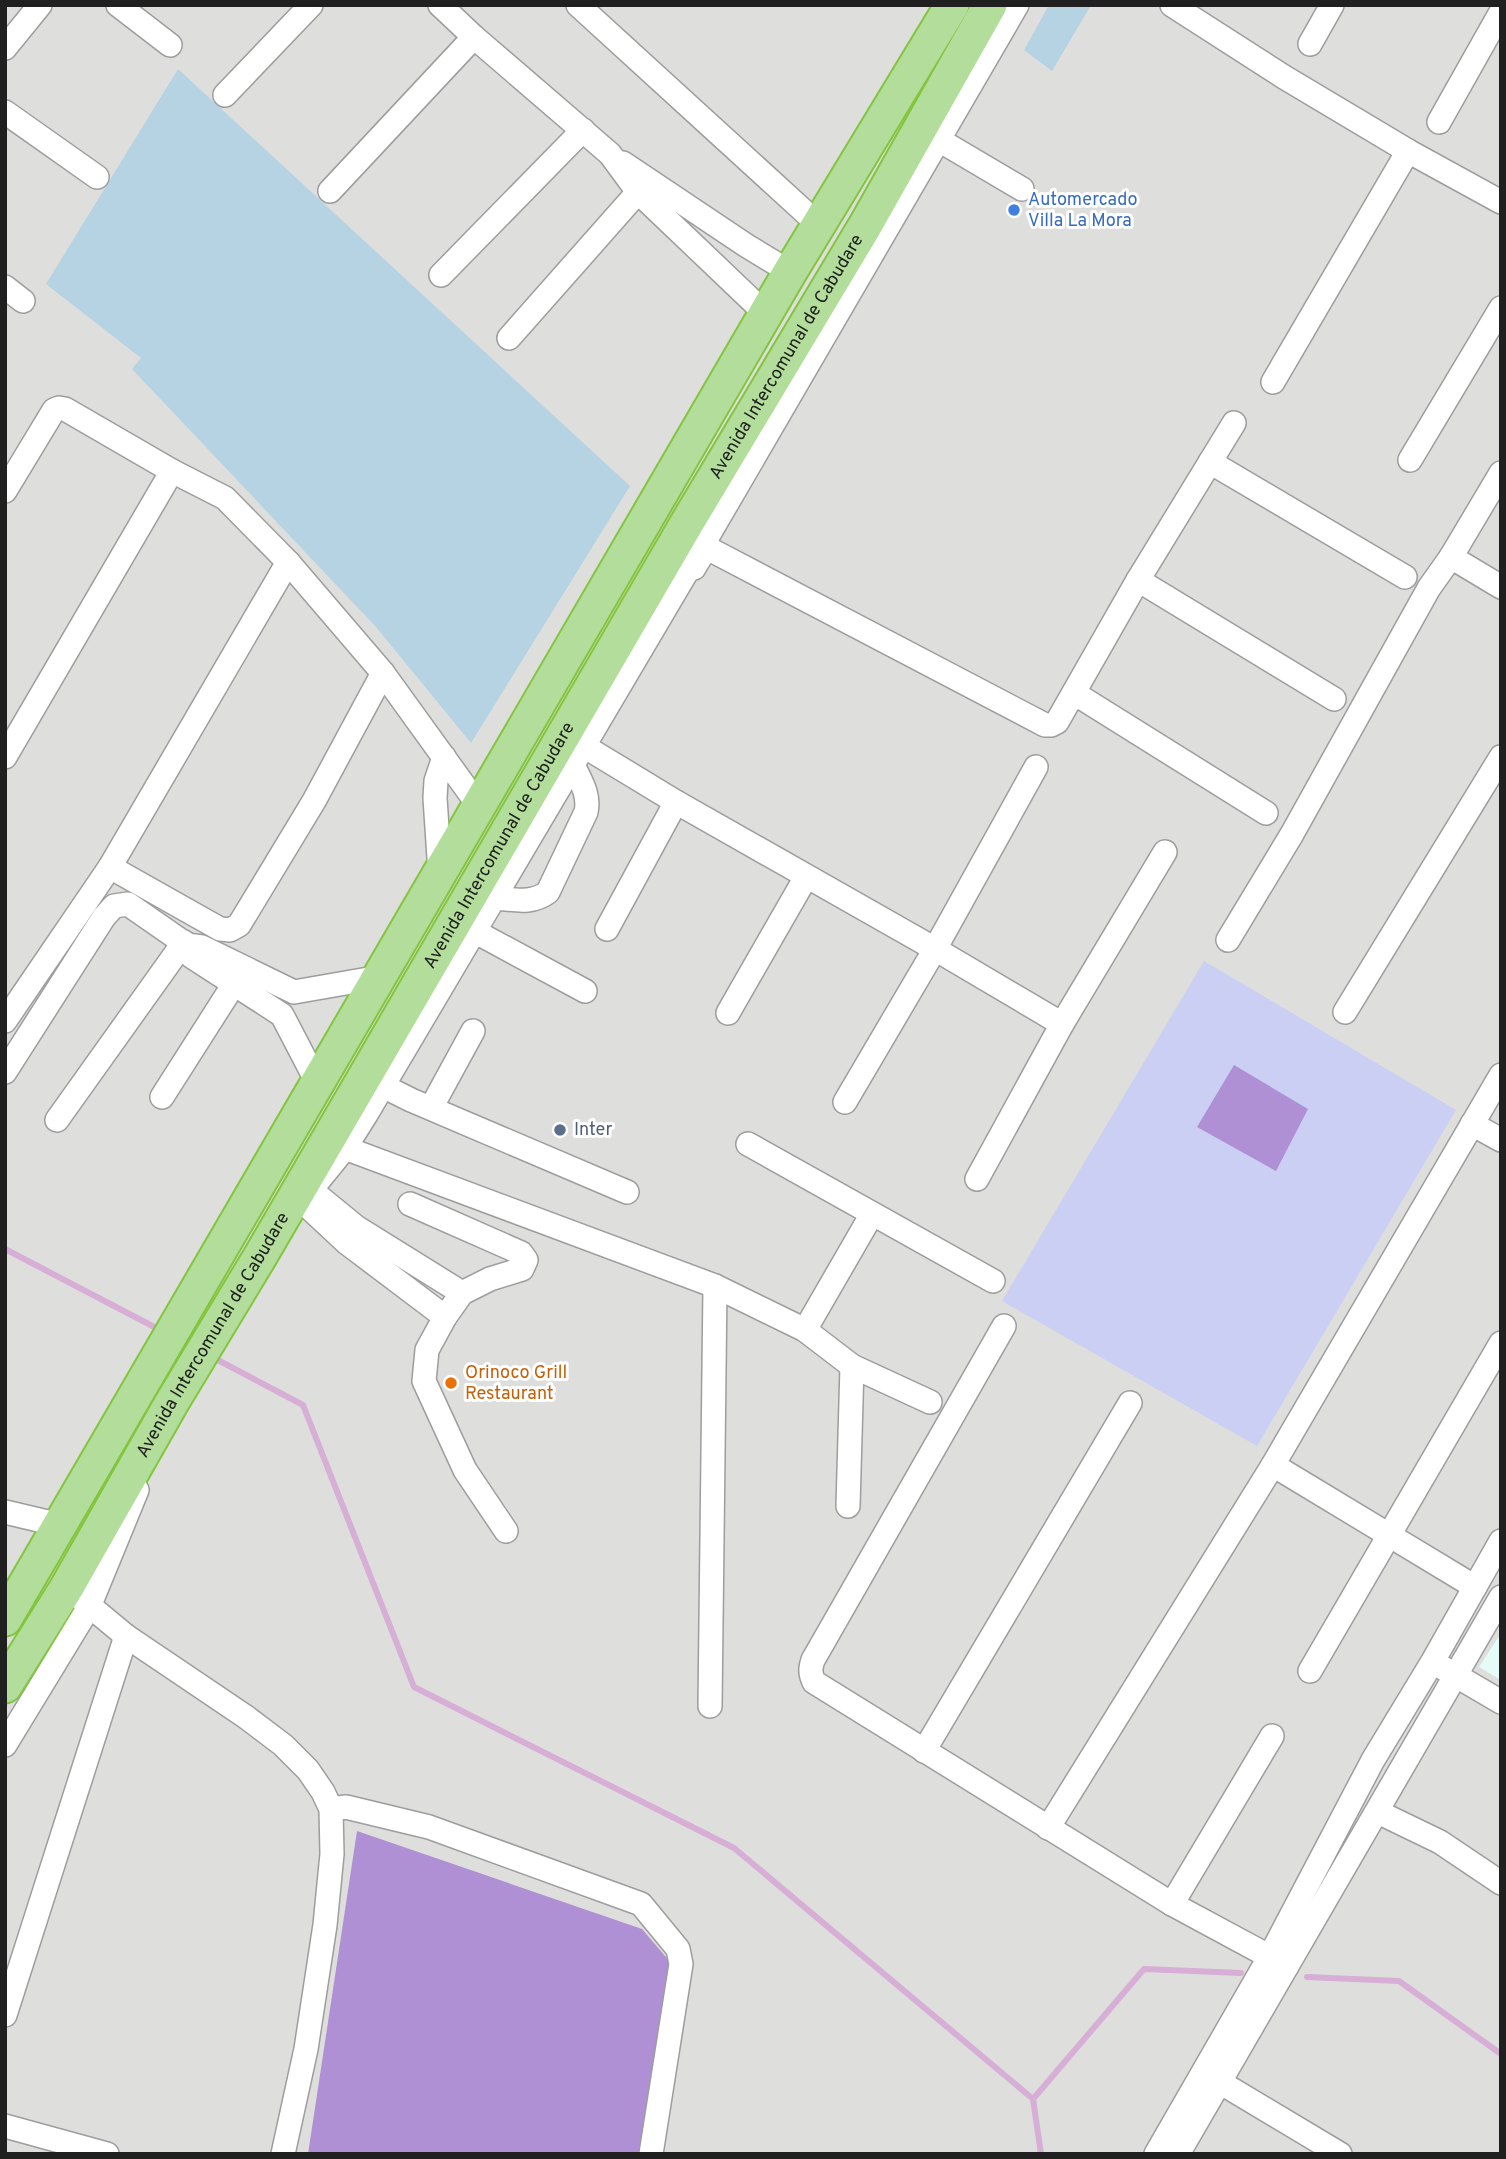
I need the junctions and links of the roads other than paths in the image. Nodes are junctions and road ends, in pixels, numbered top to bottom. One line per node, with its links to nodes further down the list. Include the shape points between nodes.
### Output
1 (40, 5): 16 (street)
2 (118, 5): 15 (street)
3 (311, 5): 18 (street)
4 (440, 5): 13 (street)
5 (935, 5): 17 (street)
6 (952, 5): 17 (highway, Avenida Intercomunal de Cabudare)
7 (990, 5): 58 (highway, Avenida Intercomunal de Cabudare)
8 (1017, 5): 22 (street)
9 (1172, 5): 23 (street)
10 (1332, 5): 14 (street)
11 (594, 10): 30 (street)
12 (1501, 12): 20 (street)
13 (474, 37): 21 (street); 27 (street)
14 (1310, 44)
15 (170, 45)
16 (5, 48)
17 (922, 55): 30 (highway, Avenida Intercomunal de Cabudare)
18 (225, 95)
19 (5, 112): 25 (street)
20 (1439, 122)
21 (583, 130): 24 (street); 34 (street)
22 (939, 140): 26 (street); 53 (street)
23 (1408, 151): 29 (street); 38 (street)
24 (610, 154): 28 (street); 31 (street)
25 (97, 177)
26 (1023, 189)
27 (330, 191)
28 (638, 192): 33 (street); 37 (street)
29 (1501, 202)
30 (820, 225): 32 (highway, Avenida Intercomunal de Cabudare)
31 (747, 246): 32 (street); 33 (street)
32 (790, 272): 36 (highway, Avenida Intercomunal de Cabudare)
33 (723, 273): 36 (street)
34 (441, 275)
35 (1501, 308): 40 (street)
36 (766, 314): 60 (highway, Avenida Intercomunal de Cabudare)
37 (509, 338)
38 (1273, 382)
39 (1234, 423): 41 (street)
40 (1410, 460)
41 (1210, 462): 47 (street); 48 (street)
42 (172, 471): 44 (street, via 59,408); 46 (street, via 225,498); 54 (street)
43 (1501, 473): 45 (street)
44 (5, 491)
45 (1451, 557): 49 (street); 69 (street)
46 (288, 562): 50 (street); 63 (street)
47 (1405, 577)
48 (1138, 580): 51 (street); 52 (street)
49 (1501, 587)
50 (383, 673): 55 (street); 63 (street, via 314,801 239,925 220,929)
51 (1074, 693): 53 (street, via 1057,722 1045,725 711,550 696,565); 61 (street)
52 (1334, 699)
53 (583, 752): 58 (highway); 59 (street); 66 (street); 66 (street, via 586,812 548,892 539,899)
54 (5, 757)
55 (444, 757): 60 (street); 64 (street, via 435,798)
56 (1501, 757): 76 (street)
57 (1036, 767): 71 (street)
58 (534, 787): 99 (highway, Avenida Intercomunal de Cabudare)
59 (676, 802): 65 (street); 67 (street)
60 (479, 806): 64 (highway, Avenida Intercomunal de Cabudare)
61 (1266, 813)
62 (1165, 852): 80 (street)
63 (110, 867): 79 (street)
64 (440, 873): 73 (highway, Avenida Intercomunal de Cabudare)
65 (806, 877): 71 (street); 77 (street)
66 (494, 898): 68 (street)
67 (607, 929)
68 (474, 931): 74 (street); 85 (street)
69 (1228, 940)
70 (186, 944): 72 (street, via 202,947); 82 (street, via 128,904 114,906); 89 (street)
71 (936, 948): 80 (street); 87 (street)
72 (239, 976): 75 (street); 78 (street); 86 (street)
73 (380, 977): 75 (street); 84 (highway, Avenida Intercomunal de Cabudare)
74 (585, 990)
75 (294, 992): 78 (street)
76 (1345, 1012)
77 (728, 1013)
78 (282, 1015): 84 (street)
79 (5, 1021)
80 (1062, 1024): 94 (street)
81 (473, 1031): 88 (street)
82 (5, 1072)
83 (1501, 1075): 90 (street)
84 (318, 1084): 113 (highway, Avenida Intercomunal de Cabudare)
85 (383, 1086): 88 (street); 93 (street)
86 (162, 1097)
87 (845, 1102)
88 (431, 1108): 95 (street)
89 (57, 1120)
90 (1472, 1124): 91 (street); 110 (street)
91 (1501, 1140)
92 (748, 1143): 98 (street)
93 (345, 1148): 96 (street); 101 (street)
94 (978, 1179)
95 (627, 1192)
96 (307, 1196): 99 (street); 102 (street); 103 (street, via 347,1243)
97 (410, 1204): 102 (street, via 524,1255 522,1269)
98 (872, 1214): 100 (street); 105 (street)
99 (261, 1255): 118 (highway, Avenida Intercomunal de Cabudare, via 172,1404)
100 (993, 1281)
101 (715, 1286): 105 (street); 127 (street)
102 (462, 1293): 103 (street)
103 (445, 1317): 114 (street, via 427,1350 424,1381 466,1470)
104 (1004, 1326): 130 (street, via 810,1668 814,1682)
105 (805, 1330): 107 (street)
106 (1501, 1343): 115 (street)
107 (852, 1366): 108 (street); 111 (street)
108 (930, 1402)
109 (1130, 1403): 130 (street)
110 (1273, 1465): 115 (street); 133 (street)
111 (848, 1506)
112 (5, 1513): 113 (street)
113 (60, 1525): 120 (highway, Avenida Intercomunal de Cabudare)
114 (506, 1531)
115 (1388, 1535): 117 (street); 123 (street)
116 (1501, 1541): 117 (street)
117 (1475, 1587): 122 (street)
118 (78, 1597): 121 (street); 125 (highway, Avenida Intercomunal de Cabudare); 129 (street)
119 (1501, 1597): 124 (street)
120 (5, 1619)
121 (126, 1636): 131 (street, via 283,1745 308,1770); 137 (street)
122 (1433, 1661): 124 (street); 136 (street, via 1373,1760)
123 (1310, 1671)
124 (1455, 1675): 126 (street); 132 (street)
125 (5, 1686)
126 (1501, 1702)
127 (710, 1706)
128 (1272, 1736): 135 (street)
129 (5, 1745)
130 (924, 1751): 133 (street)
131 (331, 1809): 141 (street, via 325,1925 306,2049); 142 (street, via 346,1807 429,1827 642,1904 678,1949 681,1964)
132 (1378, 1812): 134 (street, via 1440,1842); 136 (street)
133 (1048, 1828): 135 (street)
134 (1501, 1883)
135 (1172, 1904): 136 (street)
136 (1278, 1961): 138 (street)
137 (5, 2015)
138 (1211, 2077): 143 (street); 144 (street); 145 (street)
139 (5, 2126): 140 (street)
140 (107, 2154)
141 (283, 2154)
142 (650, 2154)
143 (1156, 2154)
144 (1178, 2154)
145 (1340, 2154)

